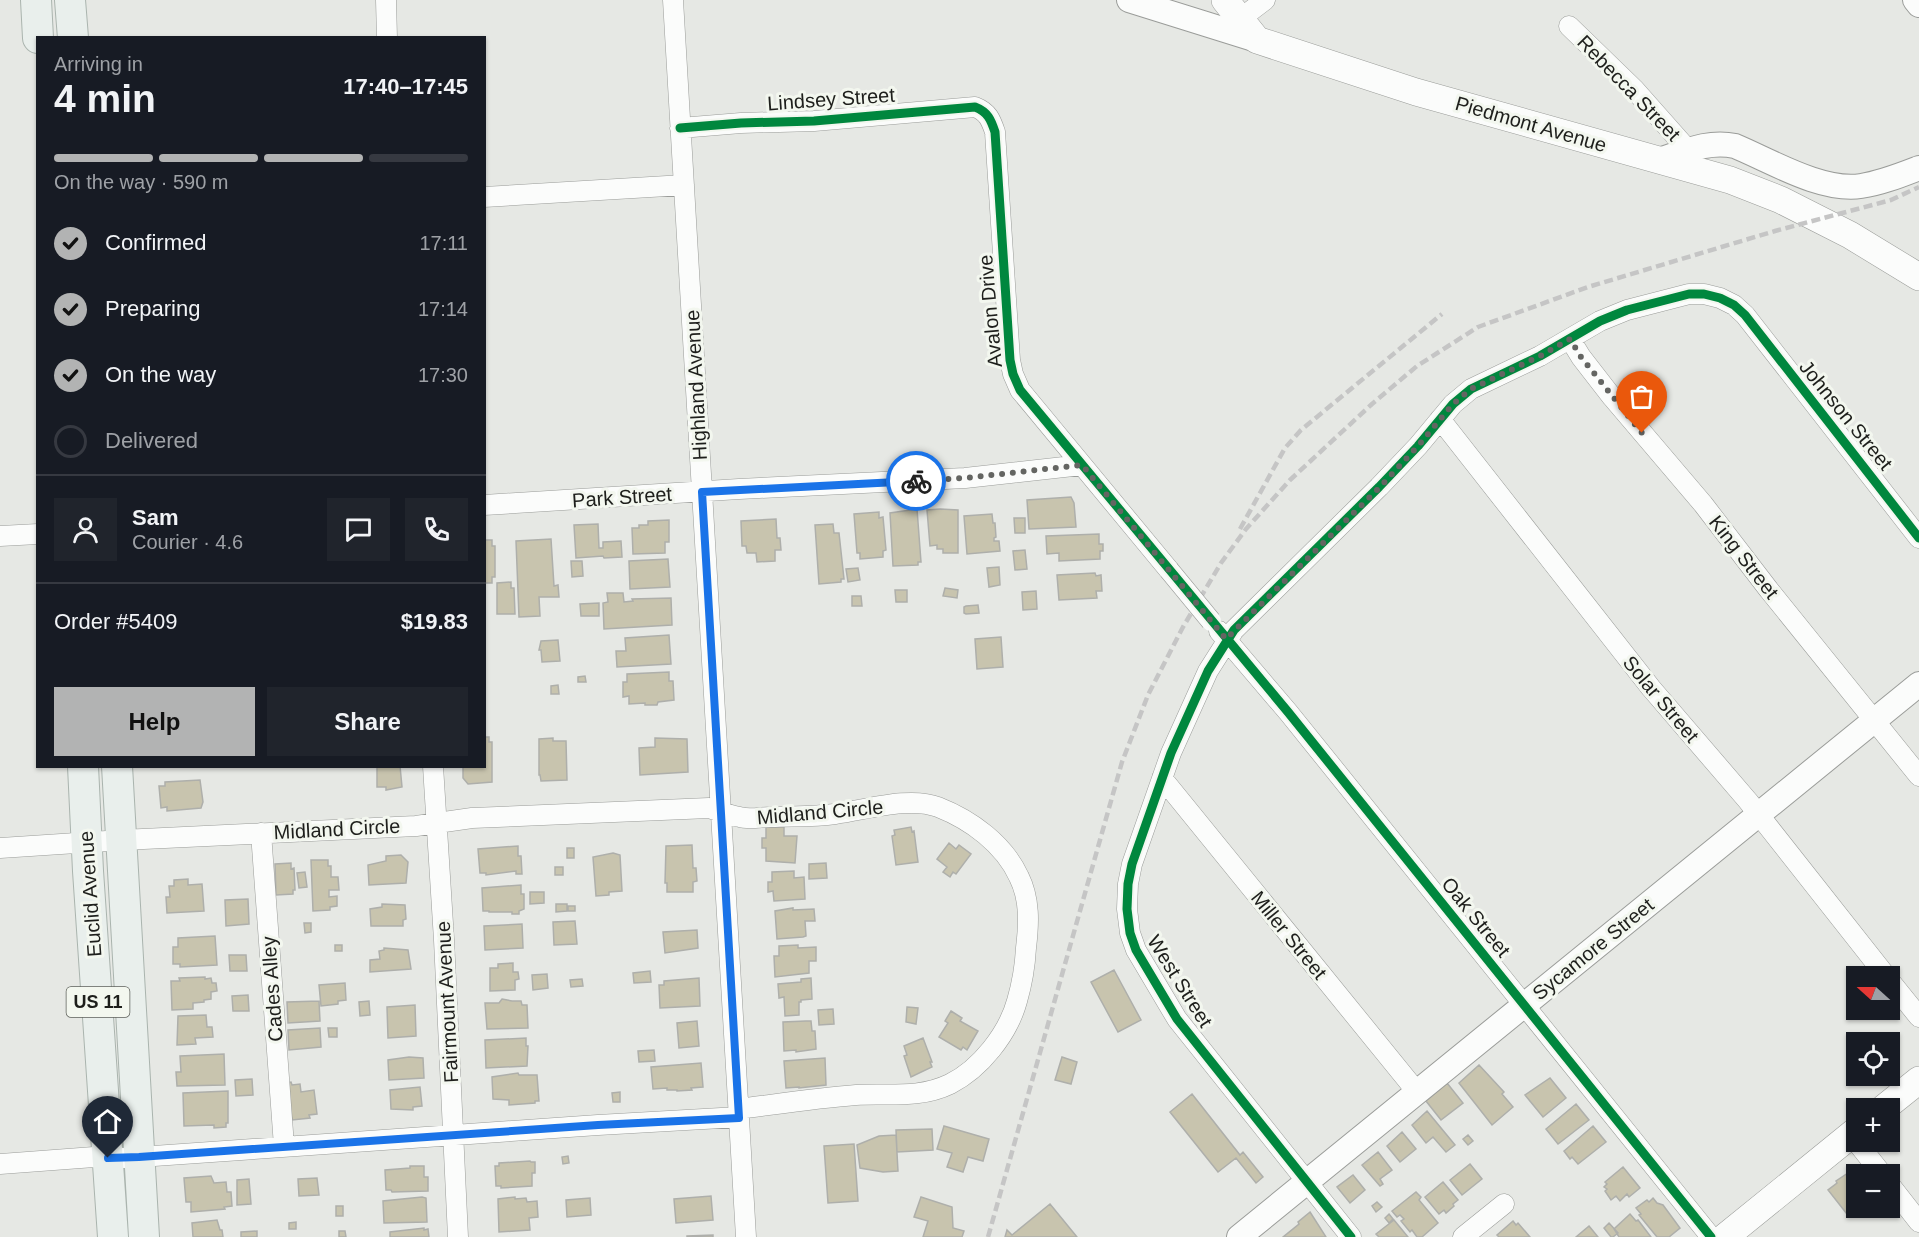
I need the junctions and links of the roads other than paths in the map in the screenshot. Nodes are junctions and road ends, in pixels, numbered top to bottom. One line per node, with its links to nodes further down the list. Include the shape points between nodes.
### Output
1 (36, 0): 11 (main road)
2 (70, 0): 12 (main road)
3 (386, 0): 13 (street)
4 (673, 0): 15 (street, Highland Avenue)
5 (1129, 0): 9 (street, Piedmont Avenue, via 1200,21)
6 (1265, 0): 9 (street)
7 (1915, 0): 8 (street)
8 (1919, 5)
9 (1241, 20): 17 (main road, Piedmont Avenue, via 1416,92)
10 (1569, 26): 16 (street, Rebecca Street, via 1635,89)
11 (38, 36)
12 (73, 36)
13 (387, 36)
14 (984, 110): 15 (street, Lindsey Street, via 975,107 814,122); 24 (street, Avalon Drive, via 995,132 1013,374 1020,390)
15 (680, 128): 19 (street, Highland Avenue)
16 (1688, 150): 17 (street); 18 (street, via 1710,144 1735,146 1804,177 1840,186 1861,186)
17 (1659, 160): 21 (main road, Piedmont Avenue, via 1730,180 1781,200 1850,235)
18 (1919, 168)
19 (684, 184): 20 (street); 25 (street, Highland Avenue)
20 (486, 197)
21 (1919, 277)
22 (1570, 339): 23 (street, Johnson Street, via 1471,389); 29 (street, Johnson Street, via 1627,310 1689,294 1720,297 1745,315); 33 (street, King Street, via 1612,397)
23 (1440, 419): 31 (street, West Street, via 1379,488); 40 (street, Solar Street, via 1644,679)
24 (1082, 465): 25 (street, Park Street, via 965,478); 30 (street, Avalon Drive, bridge)
25 (702, 492): 26 (street, Park Street); 39 (street, Highland Avenue)
26 (486, 506)
27 (36, 534): 28 (street)
28 (0, 536)
29 (1919, 538)
30 (1211, 621): 31 (street, Oak Street)
31 (1226, 639): 38 (street, West Street); 48 (street, Oak Street)
32 (1919, 684): 33 (street, Sycamore Street)
33 (1875, 720): 37 (street, King Street); 40 (street, Sycamore Street)
34 (83, 768): 44 (main road, Euclid Avenue / US 11)
35 (117, 768): 43 (main road, Euclid Avenue / US 11)
36 (433, 768): 41 (street, Fairmount Avenue)
37 (1919, 776)
38 (1162, 778): 51 (street, Miller Street); 60 (street, West Street, via 1128,884 1127,909 1136,950 1177,1019)
39 (722, 811): 41 (street, Midland Circle, via 709,808); 53 (street, Highland Avenue); 53 (street, Midland Circle, via 744,818 832,815 908,803 936,806 984,832 1000,848 1019,875 1029,911 1024,972 1006,1028 988,1052 953,1083 918,1095 855,1096)
40 (1758, 814): 46 (street, Solar Street); 48 (street, Sycamore Street)
41 (437, 821): 42 (street, Midland Circle, via 416,826); 54 (street, Fairmount Avenue)
42 (261, 833): 43 (street, Midland Circle); 56 (street, Cades Alley)
43 (122, 840): 44 (street, Midland Circle); 57 (main road, Euclid Avenue / US 11)
44 (87, 842): 45 (street, Midland Circle); 58 (main road, Euclid Avenue / US 11)
45 (0, 848)
46 (1878, 966)
47 (1900, 993): 49 (street)
48 (1524, 1005): 51 (street, Sycamore Street); 71 (street, Oak Street)
49 (1919, 1017)
50 (1919, 1080): 52 (main road)
51 (1417, 1092): 60 (street, Sycamore Street)
52 (1896, 1098)
53 (739, 1113): 54 (street, Midland Circle); 67 (street, Highland Avenue)
54 (454, 1135): 56 (street, Midland Circle); 66 (street, Fairmount Avenue)
55 (1846, 1139): 72 (main road)
56 (284, 1146): 57 (street, Midland Circle)
57 (139, 1157): 58 (street, Midland Circle); 65 (main road, Euclid Avenue / US 11)
58 (108, 1158): 59 (street, Midland Circle); 64 (main road, Euclid Avenue / US 11)
59 (0, 1164)
60 (1306, 1181): 68 (street, Sycamore Street); 69 (street, West Street)
61 (1900, 1198): 63 (street)
62 (1504, 1204): 70 (street)
63 (1919, 1222)
64 (113, 1237)
65 (144, 1237)
66 (459, 1237)
67 (746, 1237)
68 (1239, 1237)
69 (1352, 1237)
70 (1463, 1237)
71 (1711, 1237)
72 (1725, 1237)

